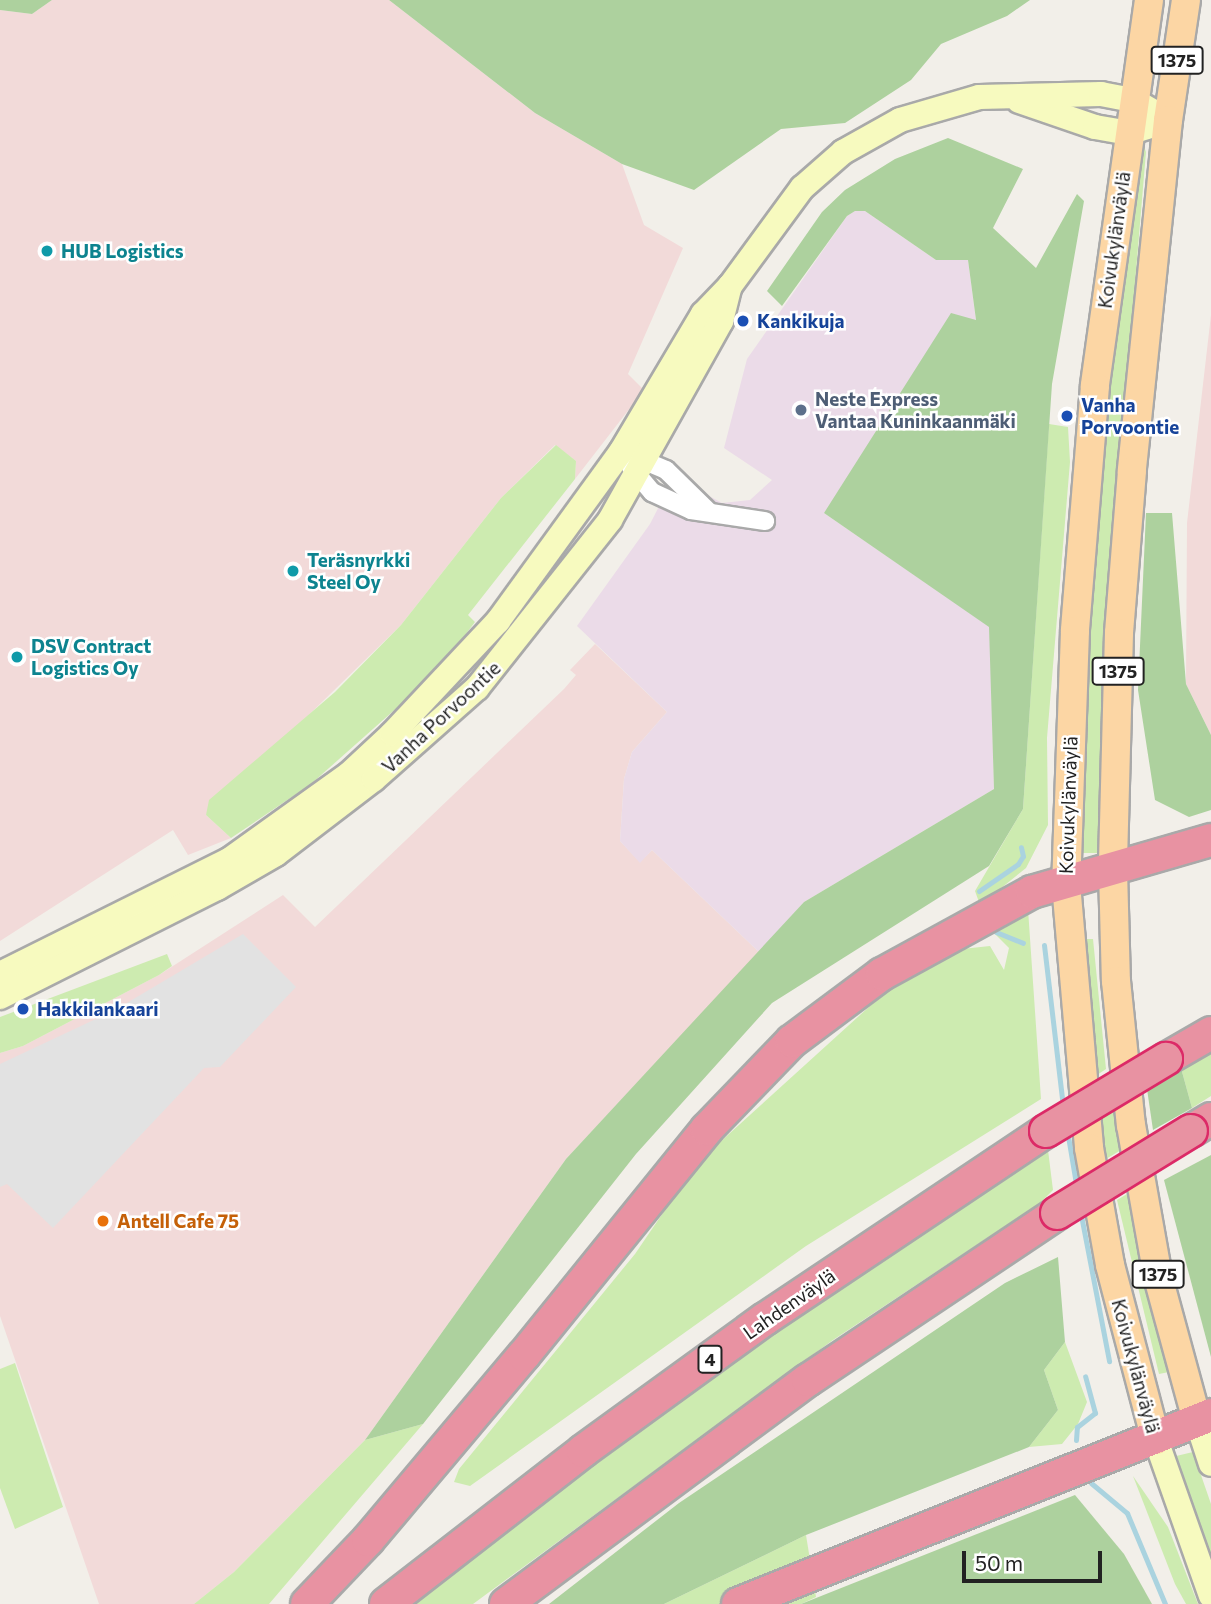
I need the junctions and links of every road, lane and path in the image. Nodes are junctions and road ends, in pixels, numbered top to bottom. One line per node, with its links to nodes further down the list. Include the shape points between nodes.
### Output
1 (1149, 0): 4 (main road, Koivukylänväylä / 1375)
2 (1186, 0): 5 (main road, Koivukylänväylä / 1375)
3 (1008, 97): 4 (main road, Vanha Porvoontie, via 1101,94); 6 (main road, Vanha Porvoontie, via 1080,123); 7 (main road, Vanha Porvoontie, via 979,97 921,112 843,152 784,209)
4 (1133, 100): 5 (main road, Vanha Porvoontie); 6 (main road, Koivukylänväylä / 1375)
5 (1168, 120): 6 (main road); 13 (main road, Koivukylänväylä / 1375, via 1119,633)
6 (1128, 134): 14 (main road, Koivukylänväylä / 1375, via 1094,386 1084,505)
7 (730, 286): 8 (main road, Vanha Porvoontie, via 703,314); 9 (main road, Vanha Porvoontie, via 721,321)
8 (621, 452): 9 (street); 15 (main road, Vanha Porvoontie, via 498,621 349,774 229,860)
9 (641, 468): 10 (street, via 666,470); 10 (street, via 652,492 675,504); 16 (main road, Vanha Porvoontie, via 610,520 506,656 374,779 241,876)
10 (708, 511): 11 (street, via 732,520)
11 (765, 522)
12 (1211, 840): 13 (highway)
13 (1113, 870): 14 (highway); 19 (main road, Koivukylänväylä / 1375, via 1116,981 1131,1125 1158,1277)
14 (1066, 884): 20 (main road, Koivukylänväylä / 1375, via 1089,1148 1110,1265); 23 (highway, via 1032,892 938,942 882,975 792,1041 707,1129 369,1541)
15 (0, 974)
16 (0, 997)
17 (1211, 1033): 24 (highway, Lahdenväylä / 4, bridge, via 1046,1130 755,1327 583,1451)
18 (1201, 1125): 25 (highway, bridge, via 1057,1213 808,1380)
19 (1204, 1418): 20 (highway); 21 (main road, Koivukylänväylä / 1375)
20 (1156, 1440): 22 (main road, Koivukylänväylä / 1375); 26 (highway)
21 (1211, 1464)
22 (1211, 1596)
23 (307, 1604)
24 (386, 1604)
25 (506, 1604)
26 (738, 1604)

